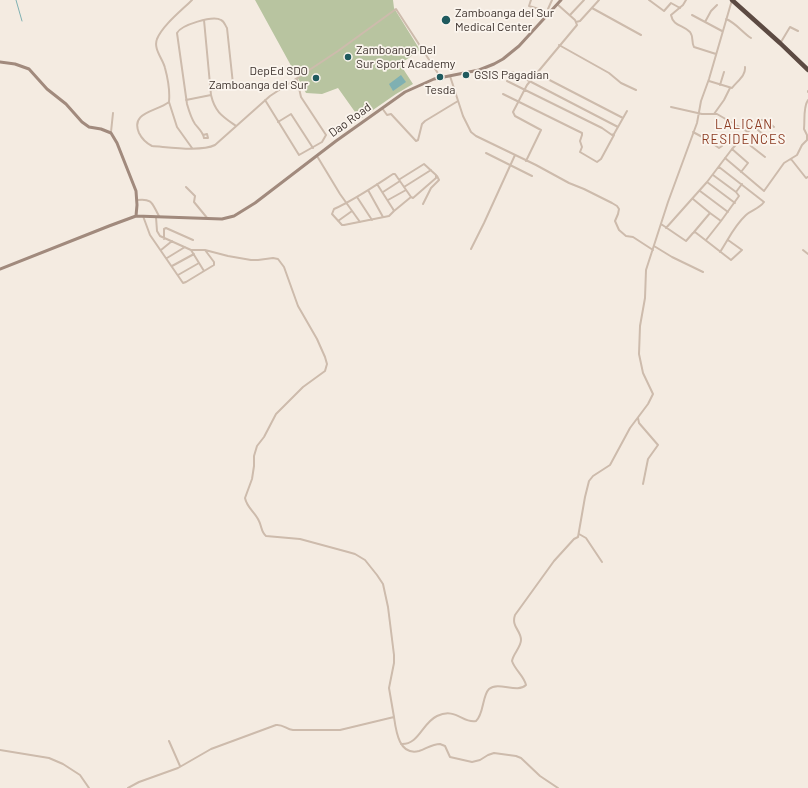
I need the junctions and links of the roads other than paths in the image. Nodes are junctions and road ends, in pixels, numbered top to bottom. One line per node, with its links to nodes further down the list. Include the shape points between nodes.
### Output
1 (192, 0): 53 (street, via 156,42 165,67)
2 (531, 0): 14 (street, via 529,6)
3 (552, 0): 15 (street, via 548,9)
4 (561, 0): 10 (street, Dao Road)
5 (584, 0): 16 (street)
6 (600, 0): 12 (street)
7 (649, 0): 13 (street, via 664,11 671,3)
8 (686, 0): 13 (street)
9 (732, 0): 18 (street); 26 (highway)
10 (557, 4): 15 (street, Dao Road); 16 (street)
11 (718, 5): 21 (street)
12 (592, 8): 20 (street); 24 (street)
13 (680, 8): 28 (street, via 671,15 673,21 691,33 694,47)
14 (539, 9)
15 (549, 14): 35 (street, Dao Road, via 503,59 484,68)
16 (570, 15): 20 (street)
17 (692, 15): 21 (street)
18 (726, 19): 23 (street); 25 (street, via 736,24)
19 (204, 20): 44 (street); 44 (street, via 220,19 224,22 233,70 232,86); 48 (street, via 182,28 177,34)
20 (576, 22): 27 (street, via 576,26)
21 (705, 22): 23 (street)
22 (798, 30): 26 (street, via 789,27)
23 (722, 31): 28 (street)
24 (641, 36)
25 (751, 38)
26 (780, 43): 31 (highway)
27 (559, 45): 34 (street); 45 (street)
28 (716, 54): 38 (street)
29 (0, 62): 68 (street, via 29,69 82,122)
30 (745, 67): 42 (street, via 743,76)
31 (808, 70)
32 (512, 72): 40 (street)
33 (724, 72): 41 (street)
34 (536, 73): 40 (street); 60 (street)
35 (450, 76): 36 (street, Dao Road); 51 (street)
36 (441, 78): 37 (street, via 396,9); 55 (street, Dao Road, via 413,87)
37 (297, 79): 49 (street); 75 (street, via 301,97 326,135 324,140)
38 (709, 80): 41 (street); 58 (street)
39 (507, 81): 43 (street)
40 (530, 81): 43 (street); 64 (street)
41 (720, 85): 42 (street)
42 (730, 88): 59 (street)
43 (524, 89): 52 (street); 70 (street)
44 (211, 90): 47 (street)
45 (636, 90)
46 (504, 94): 52 (street)
47 (211, 95): 48 (street); 62 (street, via 217,110)
48 (186, 100): 69 (street, via 190,116)
49 (265, 100): 61 (street); 62 (street)
50 (808, 100): 82 (street, via 804,107 807,140 797,155)
51 (458, 101): 55 (street, via 425,121 416,141); 78 (street, via 473,134)
52 (518, 101): 70 (street, via 582,133 580,152 595,161 601,158); 83 (street, via 513,114 541,131)
53 (169, 102): 74 (street, via 177,127); 74 (street, via 138,118 140,135 152,146)
54 (671, 106): 58 (street)
55 (382, 108): 79 (street, Dao Road)
56 (627, 111): 60 (street)
57 (113, 113): 68 (street)
58 (698, 113): 59 (street); 66 (street)
59 (714, 115): 67 (street, via 717,114)
60 (622, 118): 64 (street)
61 (278, 122): 75 (street, via 291,114); 75 (street, via 299,156)
62 (236, 126): 74 (street, via 215,145)
63 (753, 126): 65 (street, via 761,119); 67 (street); 72 (street)
64 (618, 127): 70 (street)
65 (774, 127)
66 (693, 132): 73 (street, via 719,148 725,138); 123 (street)
67 (748, 132): 71 (street)
68 (111, 134): 105 (street, via 135,189)
69 (203, 135)
70 (614, 135)
71 (742, 139): 73 (street); 80 (street)
72 (775, 144)
73 (735, 146): 76 (street)
74 (192, 148)
75 (313, 148)
76 (732, 149): 81 (street); 87 (street, via 748,163)
77 (486, 153): 84 (street)
78 (515, 155): 83 (street); 84 (street)
79 (316, 156): 107 (street); 118 (street, Dao Road, via 240,213 229,218)
80 (765, 157)
81 (725, 158): 85 (street); 87 (street)
82 (791, 159): 87 (street, via 784,162 764,191); 91 (street, via 806,178)
83 (526, 161): 137 (street, via 616,205 619,211 615,221 619,230)
84 (510, 165): 90 (street); 133 (street)
85 (719, 167): 88 (street); 95 (street)
86 (431, 170): 89 (street); 92 (street, via 424,164); 97 (street)
87 (741, 172)
88 (713, 175): 93 (street); 101 (street)
89 (437, 176): 103 (street, via 414,198); 109 (street, via 439,180 431,188)
90 (532, 176)
91 (808, 177)
92 (400, 180): 94 (street, via 394,174); 97 (street); 100 (street)
93 (707, 182): 99 (street); 108 (street)
94 (377, 184): 98 (street); 100 (street)
95 (742, 184): 101 (street); 129 (street, via 764,202 745,216)
96 (186, 187): 118 (street, via 194,196 194,202)
97 (405, 188): 103 (street); 106 (street)
98 (368, 190): 102 (street); 117 (street)
99 (700, 190): 104 (street); 113 (street)
100 (383, 192): 106 (street)
101 (736, 192): 108 (street, via 739,196)
102 (357, 197): 107 (street); 119 (street)
103 (411, 197): 111 (street)
104 (692, 198): 112 (street); 124 (street)
105 (137, 200): 114 (street); 116 (street, via 150,200)
106 (388, 200): 111 (street)
107 (346, 203): 110 (street); 120 (street, via 332,212)
108 (735, 203): 113 (street)
109 (423, 204)
110 (352, 211): 120 (street); 122 (street)
111 (394, 211): 117 (street)
112 (710, 212): 121 (street); 125 (street)
113 (728, 212): 121 (street)
114 (136, 216): 115 (street, Dao Road); 145 (street)
115 (143, 216): 116 (street, Dao Road); 134 (street, via 147,231)
116 (158, 217): 118 (street, Dao Road); 126 (street, via 158,234)
117 (384, 217): 119 (street)
118 (208, 218)
119 (372, 220): 122 (street)
120 (338, 221): 122 (street, via 342,225)
121 (721, 221): 128 (street)
122 (360, 222)
123 (661, 224): 124 (street); 131 (street)
124 (666, 228): 125 (street, via 686,241)
125 (694, 232): 128 (street)
126 (164, 239): 127 (street, via 166,228); 130 (street)
127 (193, 240)
128 (706, 240): 139 (street)
129 (728, 240): 139 (street); 139 (street, via 742,251 731,260)
130 (172, 242): 132 (street); 134 (street)
131 (654, 246): 137 (street); 147 (street)
132 (185, 247): 135 (street); 142 (street)
133 (471, 249)
134 (161, 250): 142 (street)
135 (191, 250): 136 (street); 140 (street)
136 (205, 250): 146 (street, via 215,264); 153 (street, via 251,260 278,259 284,267 298,306 322,349 327,364 325,371 303,387 276,414 257,446 252,479 245,498 266,536 295,538 355,554 365,560 378,575 384,589 392,632 394,663 389,688)
137 (653, 250): 149 (street, via 646,275 639,347 643,373 653,394)
138 (803, 250): 141 (street)
139 (720, 252)
140 (194, 254): 143 (street); 144 (street)
141 (808, 254)
142 (167, 258): 144 (street)
143 (199, 263): 146 (street); 148 (street)
144 (172, 266): 148 (street)
145 (0, 269)
146 (204, 271): 148 (street, via 184,283)
147 (703, 272)
148 (178, 275)
149 (638, 418): 150 (street, via 639,423 658,445 648,459); 151 (street, via 610,465 589,481)
150 (643, 484)
151 (579, 534): 152 (street, via 586,538); 155 (street, via 554,561 514,618 521,639 512,661 525,680 525,686 492,688 487,692 476,721 453,713 444,714 429,722 412,742)
152 (602, 562)
153 (394, 717): 155 (street); 157 (street, via 333,730 293,730 276,725 212,749)
154 (169, 741): 157 (street)
155 (401, 744): 160 (street, via 410,752 440,744 445,746 450,757 472,762 494,753 516,756)
156 (0, 750): 158 (street, via 49,758 80,775)
157 (180, 766): 159 (street)
158 (89, 788)
159 (128, 788)
160 (558, 788)

